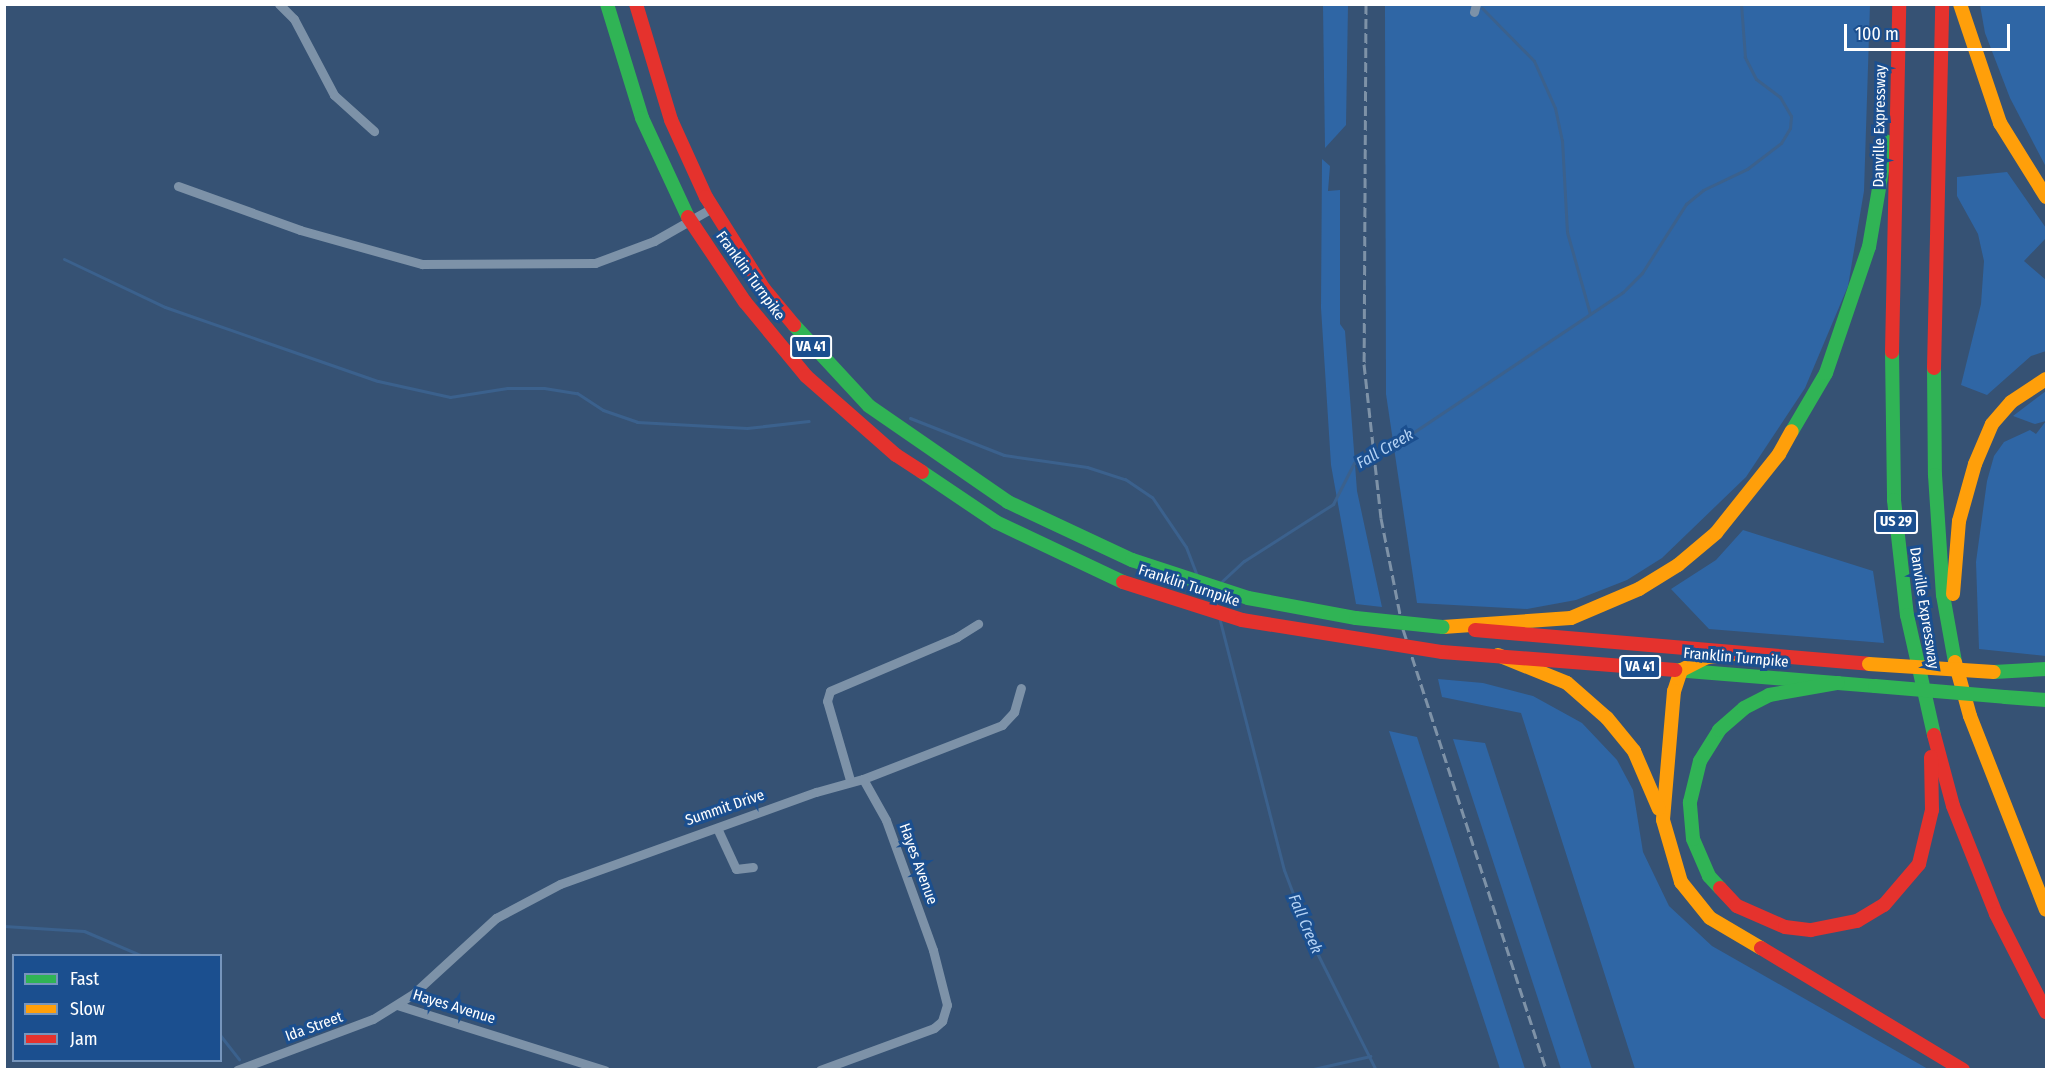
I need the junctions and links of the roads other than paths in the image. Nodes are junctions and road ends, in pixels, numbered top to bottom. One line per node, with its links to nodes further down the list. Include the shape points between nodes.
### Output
1 (279, 4): 8 (street, via 294,19 334,95)
2 (607, 4): 12 (main road, Franklin Turnpike, via 642,118)
3 (636, 4): 11 (main road, Franklin Turnpike / VA 41, via 671,120)
4 (1899, 4): 7 (main road, Danville Expressway / US 29)
5 (1942, 4): 20 (main road, Danville Expressway / US 29, via 1933,280 1935,475 1943,595)
6 (1960, 4): 10 (main road, via 2000,123)
7 (1898, 61): 15 (main road, via 1869,247 1851,307 1807,411 1749,496 1716,533 1678,565 1607,606 1543,622); 24 (main road, Danville Expressway / US 29, via 1891,428 1894,500 1907,615)
8 (374, 131)
9 (178, 186): 12 (street, via 300,230 422,264 595,263 621,256)
10 (2046, 197)
11 (712, 208): 12 (street); 15 (main road, Franklin Turnpike / VA 41, bridge, via 787,320 869,406 1008,502 1132,560 1248,598 1356,618)
12 (691, 221): 17 (main road, Franklin Turnpike / VA 41, bridge, via 745,302 806,376 896,455 996,522 1123,582 1242,620 1442,652)
13 (2046, 379): 20 (main road, via 2011,402 1992,424 1975,464 1959,521 1952,577)
14 (978, 624): 26 (street, via 957,637 830,691 827,700)
15 (1443, 627): 16 (main road, Franklin Turnpike / VA 41)
16 (1742, 653): 18 (main road, Franklin Turnpike / VA 41, bridge, via 1994,672); 19 (main road, via 1707,657)
17 (1498, 656): 19 (main road, Franklin Turnpike / VA 41); 27 (main road, via 1567,683 1607,718 1634,751)
18 (2046, 669)
19 (1681, 670): 21 (main road, Franklin Turnpike / VA 41); 27 (main road, via 1674,691)
20 (1958, 673): 30 (main road, Danville Expressway / US 29, via 1970,716)
21 (1838, 683): 23 (main road, Franklin Turnpike / VA 41, bridge); 24 (main road, via 1769,695 1744,708 1719,730 1700,761 1690,802 1698,858 1721,890 1758,917 1785,927 1831,929 1857,921 1884,905 1903,887 1919,864 1929,833 1932,781)
22 (1021, 688): 25 (street, via 1014,712 1002,725)
23 (2046, 700)
24 (1928, 717): 32 (main road, Danville Expressway / US 29, via 1972,858)
25 (863, 779): 26 (street, Summit Drive); 35 (street, Hayes Avenue, via 886,820 933,950 947,1005 942,1021 934,1028)
26 (850, 780): 28 (street, Summit Drive)
27 (1663, 820): 36 (main road, via 1681,882 1710,918)
28 (717, 828): 29 (street, via 736,869); 31 (street, Summit Drive, via 560,884 518,904 476,934)
29 (753, 867)
30 (2046, 910)
31 (397, 1005): 33 (street, Ida Street, via 349,1030); 34 (street, Hayes Avenue)
32 (2046, 1012)
33 (237, 1070)
34 (605, 1070)
35 (820, 1070)
36 (1963, 1070)

